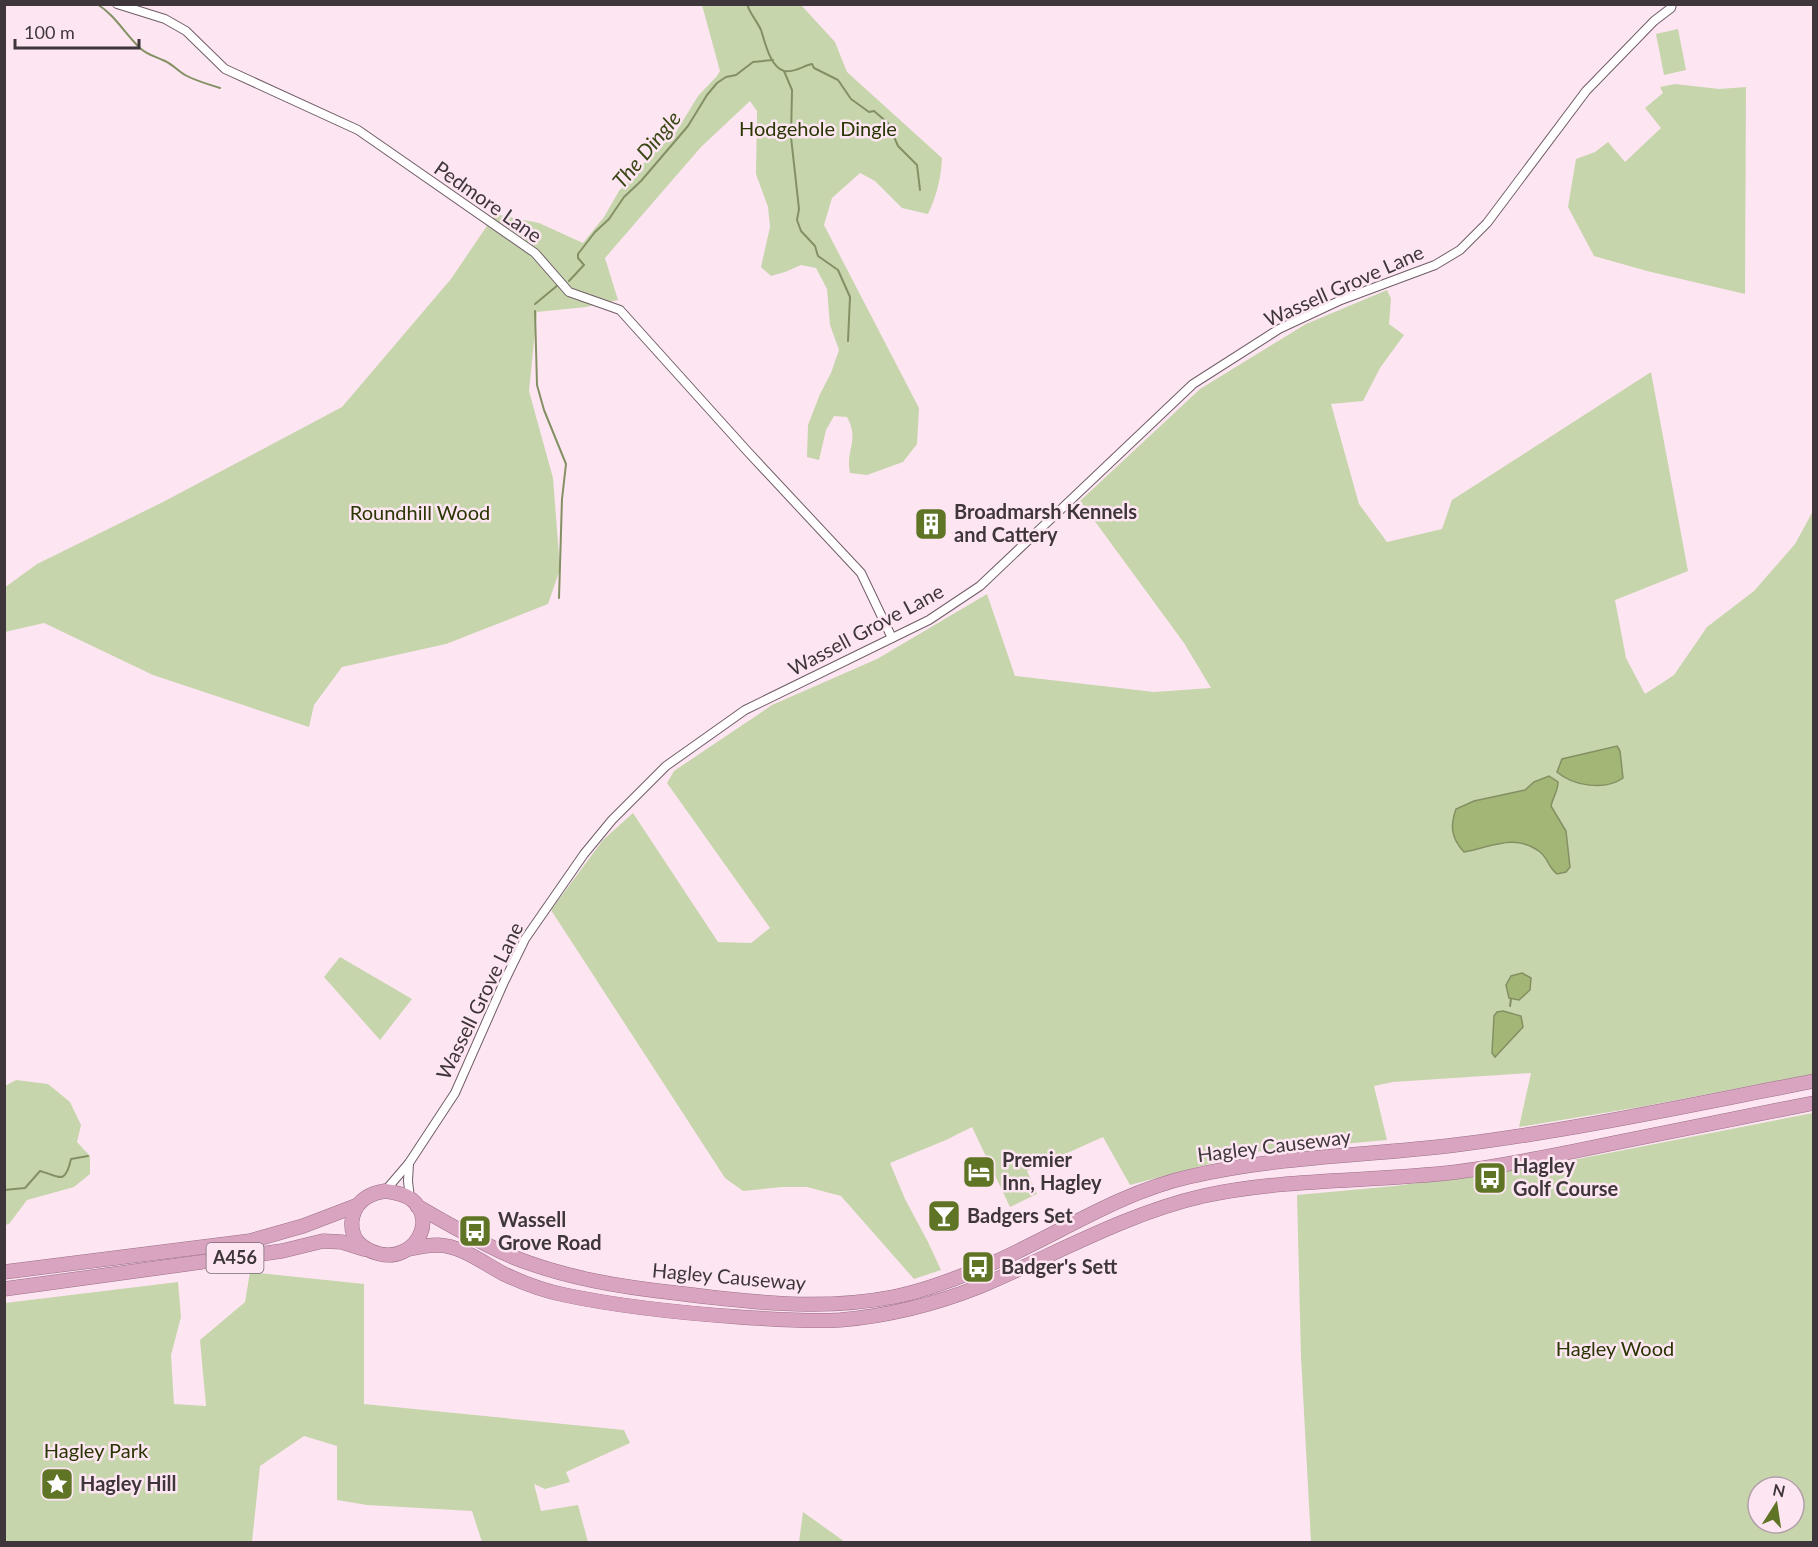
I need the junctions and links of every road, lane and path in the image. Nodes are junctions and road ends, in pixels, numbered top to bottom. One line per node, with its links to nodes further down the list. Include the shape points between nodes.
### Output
1 (117, 4): 3 (street, Pedmore Lane, via 165,19 186,31 225,69 358,130 535,253 569,292 620,310 861,573)
2 (1672, 4): 3 (street, Wassell Grove Lane, via 1586,91 1487,223 1460,250 1435,265 1341,300 1279,329 1192,384 980,586 929,620)
3 (892, 638): 6 (street, Wassell Grove Lane, via 745,710 666,766 612,820 525,939 454,1093)
4 (1814, 1081): 8 (highway, Hagley Causeway, via 1532,1134 1264,1163 1187,1177 1138,1192 973,1272 924,1290 864,1302 773,1304 660,1292 574,1277 513,1257 465,1234)
5 (1814, 1103): 11 (highway, Hagley Causeway, via 1458,1171 1309,1182 1202,1196 1092,1235 979,1286 920,1306 862,1318 772,1320 611,1303 542,1289 454,1248 439,1245)
6 (409, 1163): 7 (street, Wassell Grove Lane); 8 (street, via 408,1181)
7 (385, 1191): 8 (highway); 9 (highway, via 368,1196)
8 (414, 1202): 11 (highway, via 421,1213 421,1230)
9 (358, 1205): 10 (highway, via 351,1226); 12 (highway, A456, via 250,1241)
10 (364, 1249): 11 (highway, via 386,1256); 13 (highway, A456, via 323,1241 282,1251)
11 (409, 1249)
12 (4, 1272)
13 (4, 1289)

